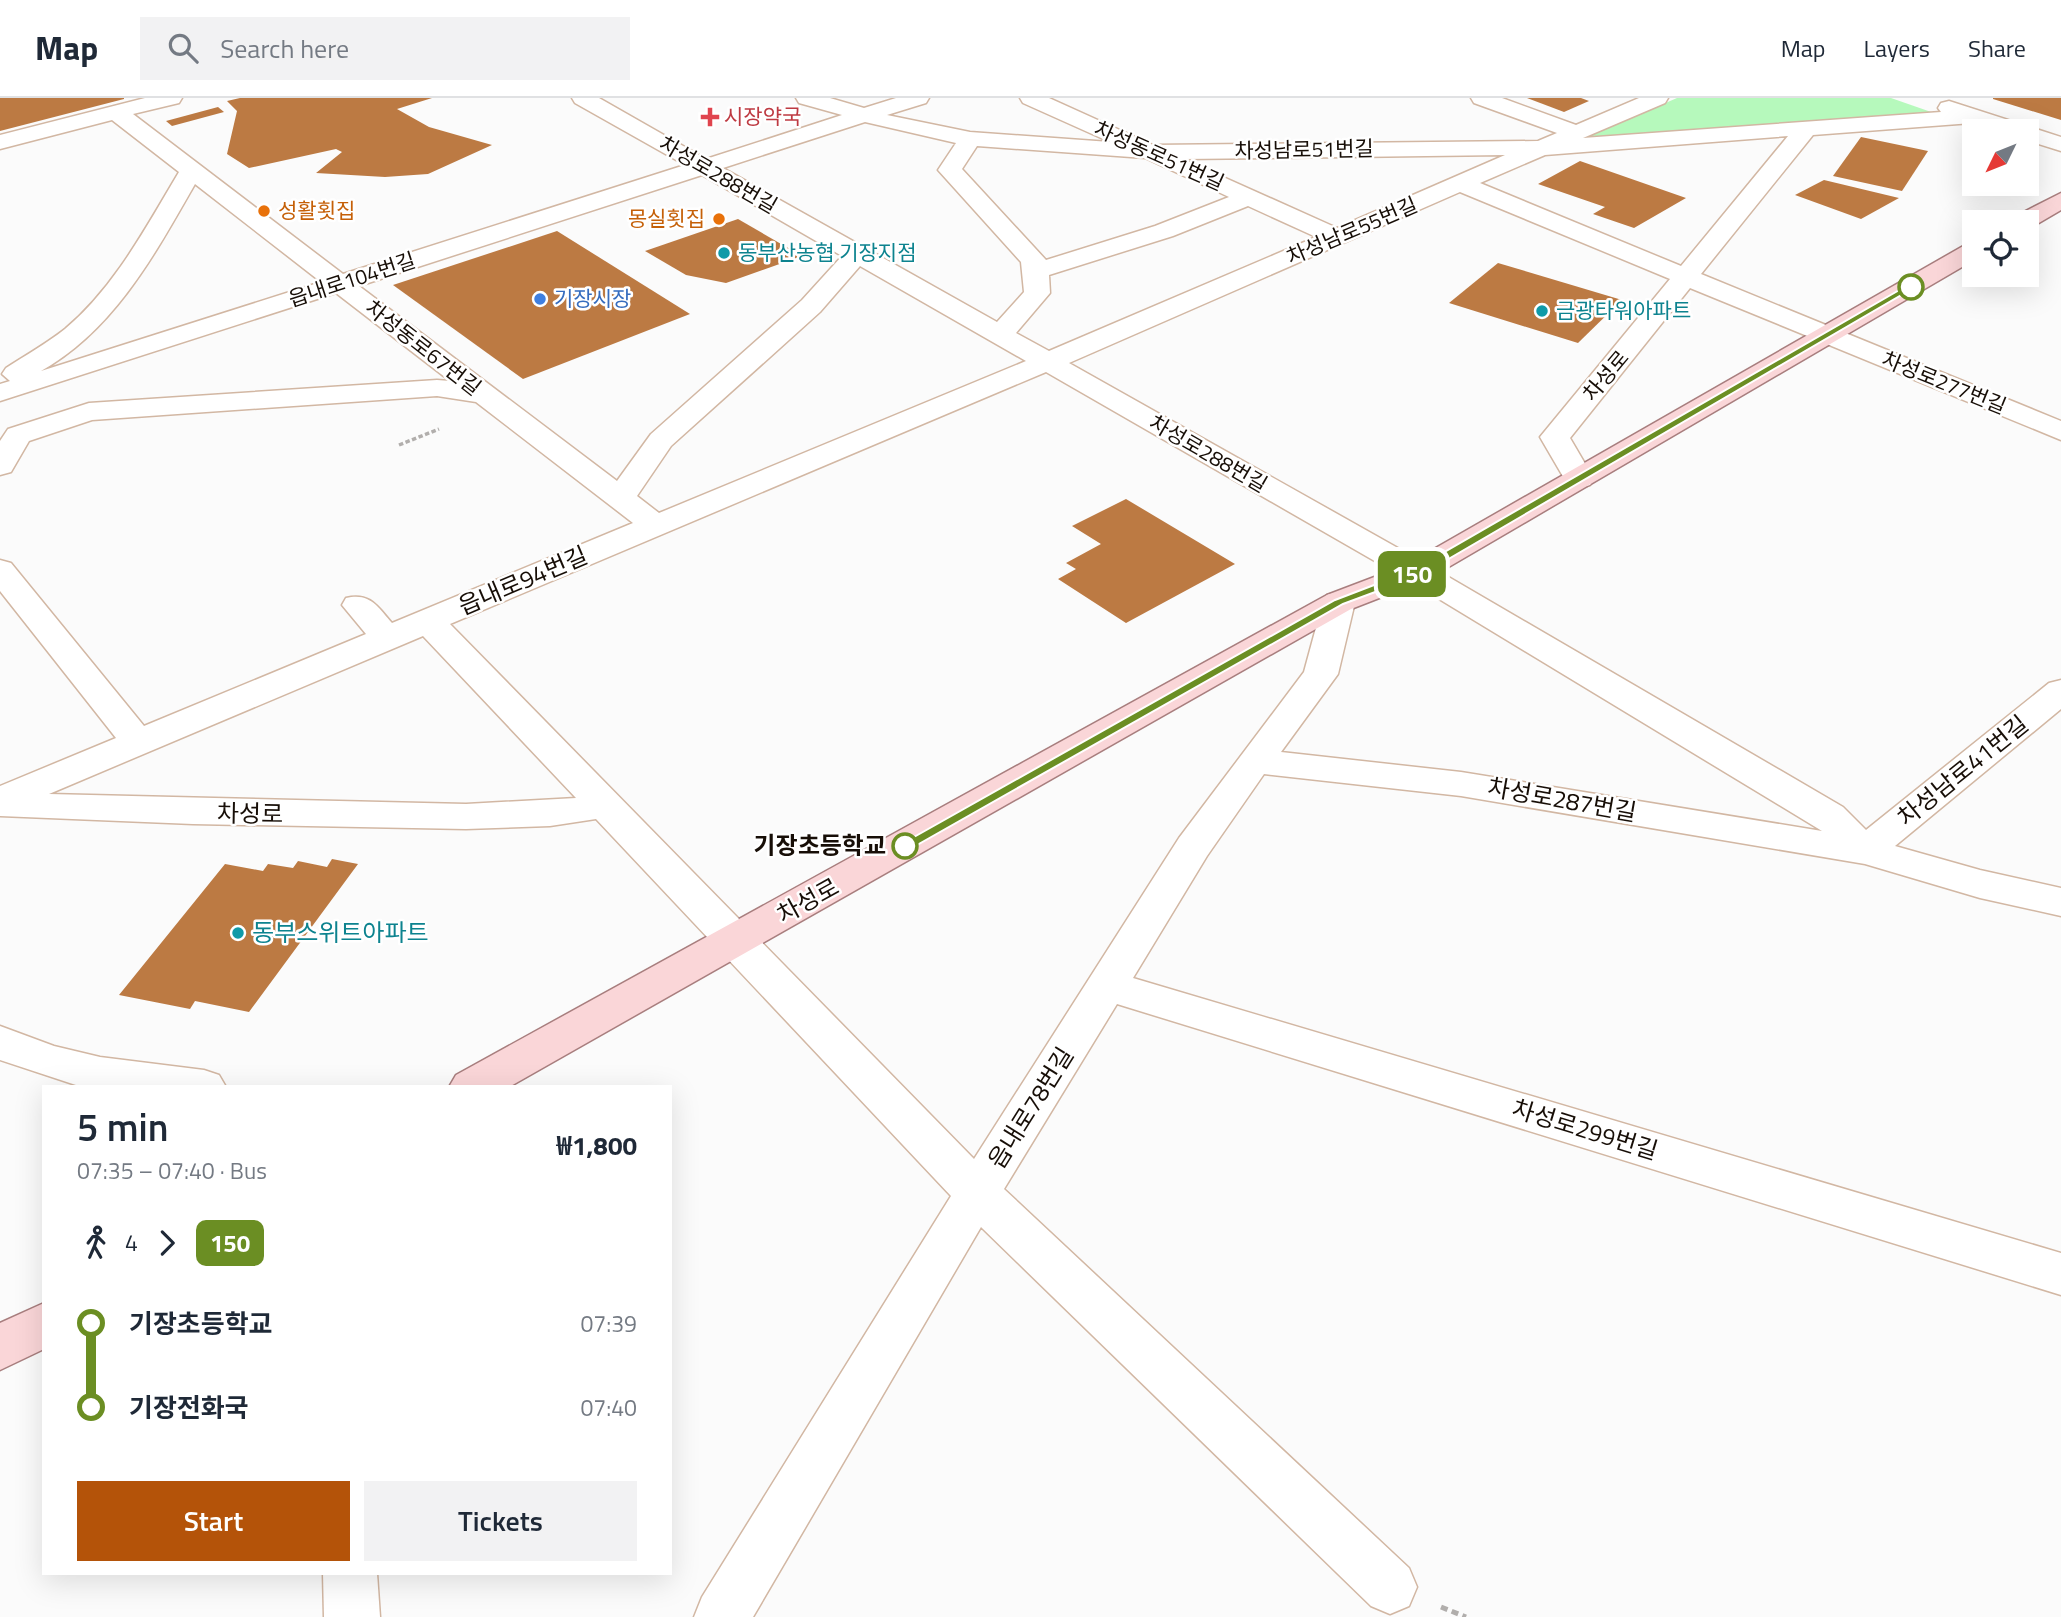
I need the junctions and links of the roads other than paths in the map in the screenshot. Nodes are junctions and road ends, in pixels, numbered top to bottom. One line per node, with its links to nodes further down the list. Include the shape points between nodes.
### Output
1 (171, 98): 10 (street)
2 (583, 98): 21 (street, 차성로288번길)
3 (807, 98): 11 (street, 차성남로51번길)
4 (918, 98): 11 (street, 읍내로104번길)
5 (1031, 98): 20 (street, 차성동로51번길)
6 (1482, 98): 14 (street)
7 (1657, 98): 14 (street, 차성남로55번길)
8 (1917, 98): 9 (street)
9 (1960, 107): 12 (street); 13 (street, 차성남로51번길)
10 (116, 112): 17 (street); 22 (street, 차성동로67번길)
11 (863, 116): 16 (street, 차성남로51번길); 21 (street, 읍내로104번길)
12 (1990, 119)
13 (1806, 129): 19 (street, 차성남로51번길); 31 (street)
14 (1577, 133): 19 (street, 차성남로55번길)
15 (2039, 137): 18 (street)
16 (970, 138): 20 (street, 차성남로51번길); 30 (street, via 950,170 1033,260)
17 (0, 142)
18 (2061, 144)
19 (1544, 148): 20 (street, 차성남로51번길); 23 (street, 차성남로55번길)
20 (1152, 152): 24 (street, 차성동로51번길)
21 (704, 167): 28 (street, 차성로288번길); 32 (street, 읍내로104번길)
22 (191, 170): 32 (street, 차성동로67번길); 36 (street, via 149,246 116,291 54,351)
23 (1461, 184): 27 (street, 차성남로55번길); 31 (street)
24 (1249, 197): 27 (street, 차성동로51번길); 30 (street, 차성동로51번길, via 1164,231)
25 (2061, 200): 26 (main road)
26 (2039, 213)
27 (1337, 237): 35 (street, 차성남로55번길)
28 (858, 254): 33 (street, 차성로288번길); 42 (street, via 811,306 661,440)
29 (1962, 257): 34 (main road, 차성로)
30 (1036, 271): 33 (street, via 1037,293)
31 (1687, 277): 34 (street); 41 (street, 차성로, via 1555,437)
32 (340, 284): 37 (street, 읍내로104번길); 38 (street, 차성동로67번길)
33 (1000, 335): 35 (street, 차성로288번길)
34 (1827, 335): 39 (street, 차성로277번길); 41 (main road, 차성로)
35 (1047, 362): 43 (street, 읍내로94번길); 45 (street, 차성로288번길)
36 (0, 384)
37 (0, 393)
38 (483, 395): 40 (street, via 437,387 89,412 18,435); 42 (street, 차성동로67번길, via 532,420)
39 (2061, 431)
40 (0, 466)
41 (1579, 479): 45 (main road, 차성로)
42 (620, 499): 43 (street, 차성동로67번길)
43 (655, 525): 48 (street, 읍내로94번길)
44 (0, 570): 51 (street)
45 (1417, 572): 46 (main road, 차성로); 55 (street, via 1830,816)
46 (1339, 602): 52 (street, 읍내로78번길, via 1321,674); 57 (main road, 차성로)
47 (358, 605): 49 (street)
48 (428, 621): 49 (street, 읍내로94번길); 54 (street)
49 (387, 638): 51 (street, 읍내로94번길)
50 (2061, 691): 55 (street, 차성남로41번길)
51 (138, 743): 53 (street, 읍내로94번길)
52 (1257, 761): 55 (street, 차성로287번길, via 1461,783); 58 (street, 읍내로78번길, via 1193,847)
53 (0, 802): 54 (street, 차성로, via 197,813 487,816 554,814)
54 (606, 805): 57 (street)
55 (1865, 852): 56 (street, 차성로287번길)
56 (2061, 902)
57 (736, 941): 61 (main road, 차성로); 62 (street)
58 (1108, 986): 62 (street, 읍내로78번길); 63 (street, 차성로299번길)
59 (0, 1042): 60 (street, via 56,1064 122,1079)
60 (184, 1085)
61 (475, 1085)
62 (977, 1193): 67 (street); 69 (street, 읍내로78번길)
63 (2061, 1274)
64 (42, 1325): 65 (main road)
65 (0, 1348)
66 (350, 1575): 68 (street)
67 (1390, 1587)
68 (352, 1617)
69 (722, 1617)

